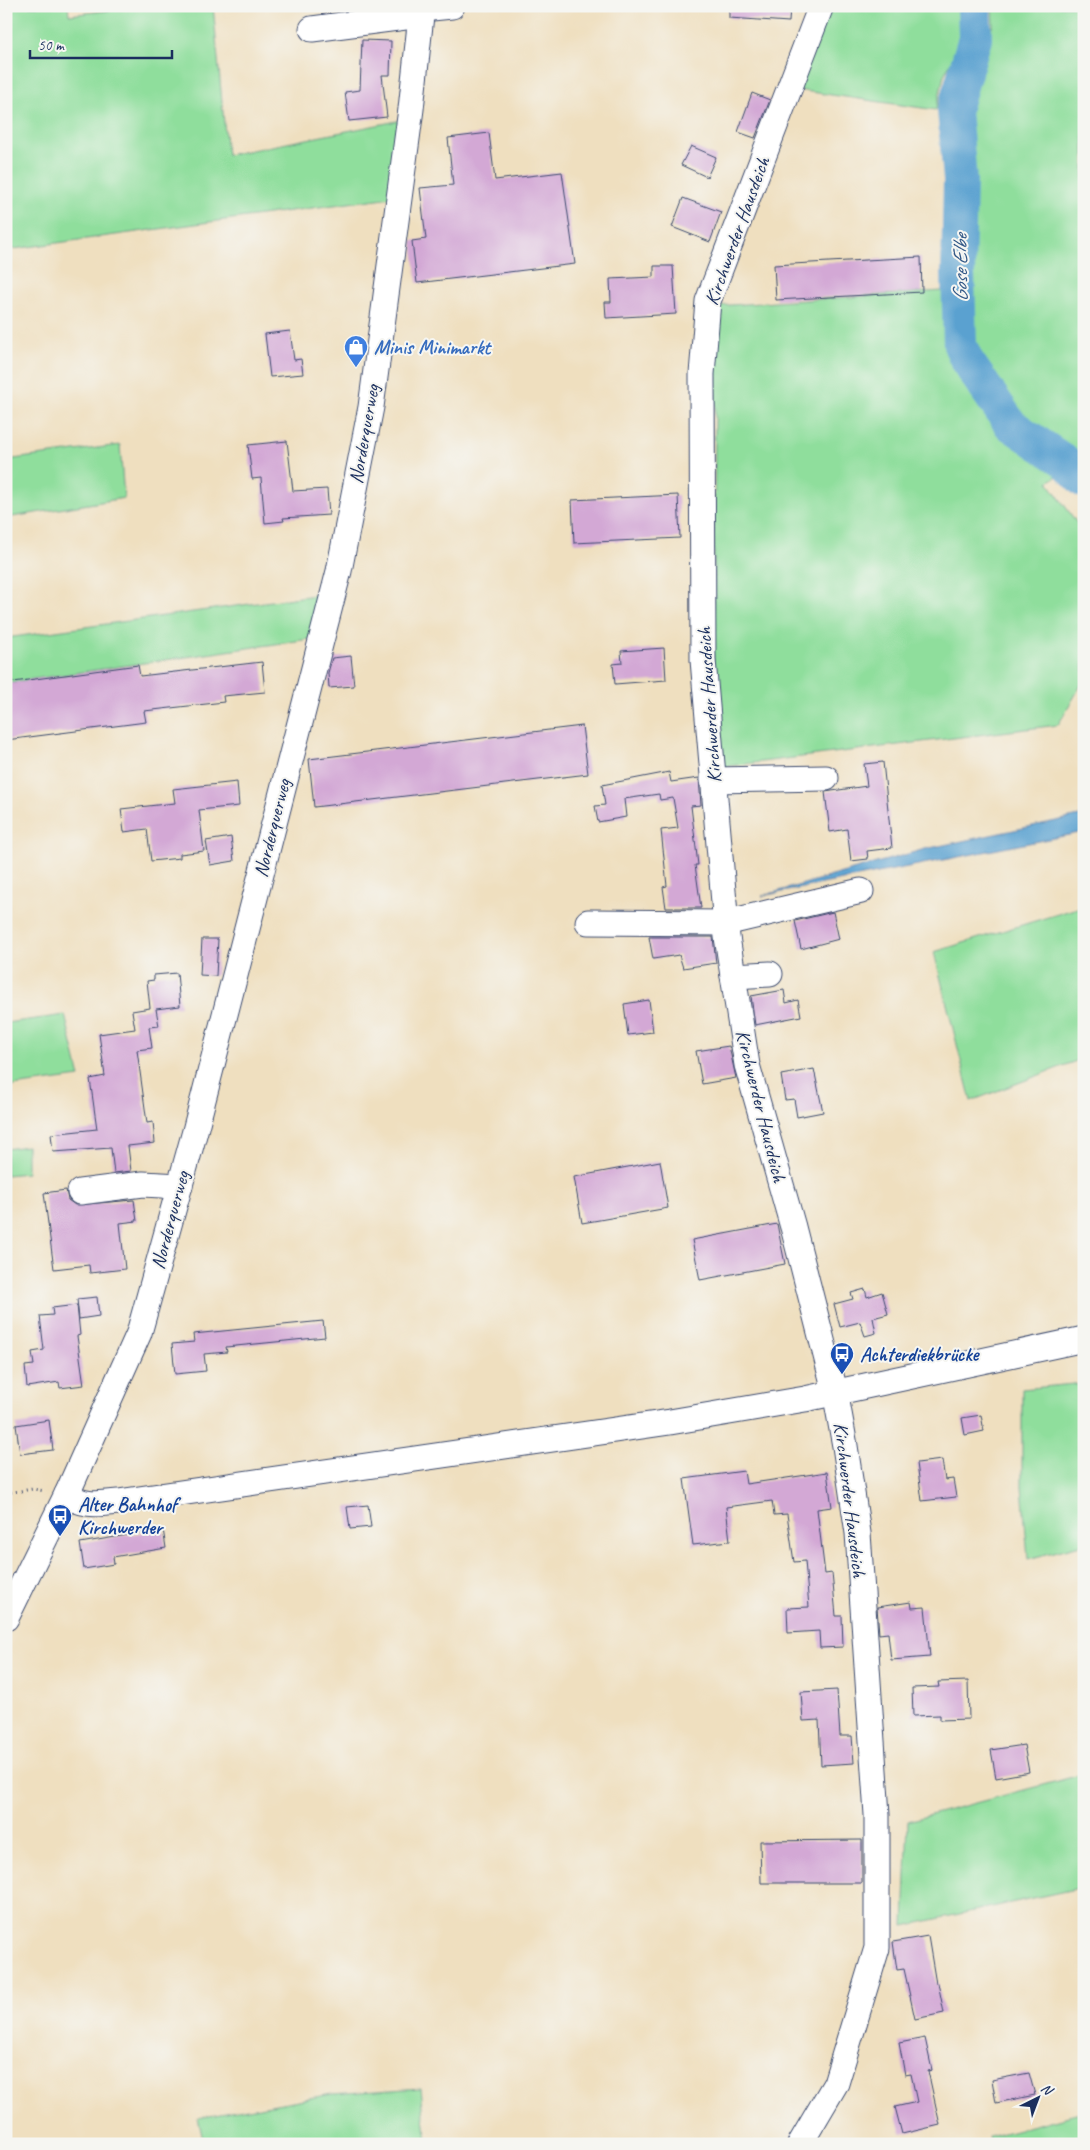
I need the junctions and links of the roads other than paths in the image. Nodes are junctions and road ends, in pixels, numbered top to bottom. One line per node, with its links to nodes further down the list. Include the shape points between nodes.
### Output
1 (452, 6): 3 (street)
2 (821, 6): 6 (street, Kirchwerder Hausdeich, via 708,301 702,374 703,660)
3 (422, 10): 4 (street); 12 (street, Norderquerweg, via 371,407 338,571)
4 (312, 29)
5 (826, 778): 6 (street)
6 (713, 780): 9 (street, Kirchwerder Hausdeich)
7 (861, 891): 9 (street)
8 (588, 922): 9 (street)
9 (725, 922): 11 (street, Kirchwerder Hausdeich)
10 (770, 974): 11 (street)
11 (733, 976): 15 (street, Kirchwerder Hausdeich, via 747,1065)
12 (180, 1186): 13 (street, via 143,1184); 16 (street, Norderquerweg, via 139,1333)
13 (80, 1192)
14 (1084, 1339): 15 (street)
15 (835, 1391): 16 (street, via 670,1422 118,1502 77,1502); 18 (street, Kirchwerder Hausdeich, via 858,1533 877,1815 876,1948 836,2083)
16 (67, 1494): 17 (street, Norderquerweg)
17 (6, 1618)
18 (800, 2144)

